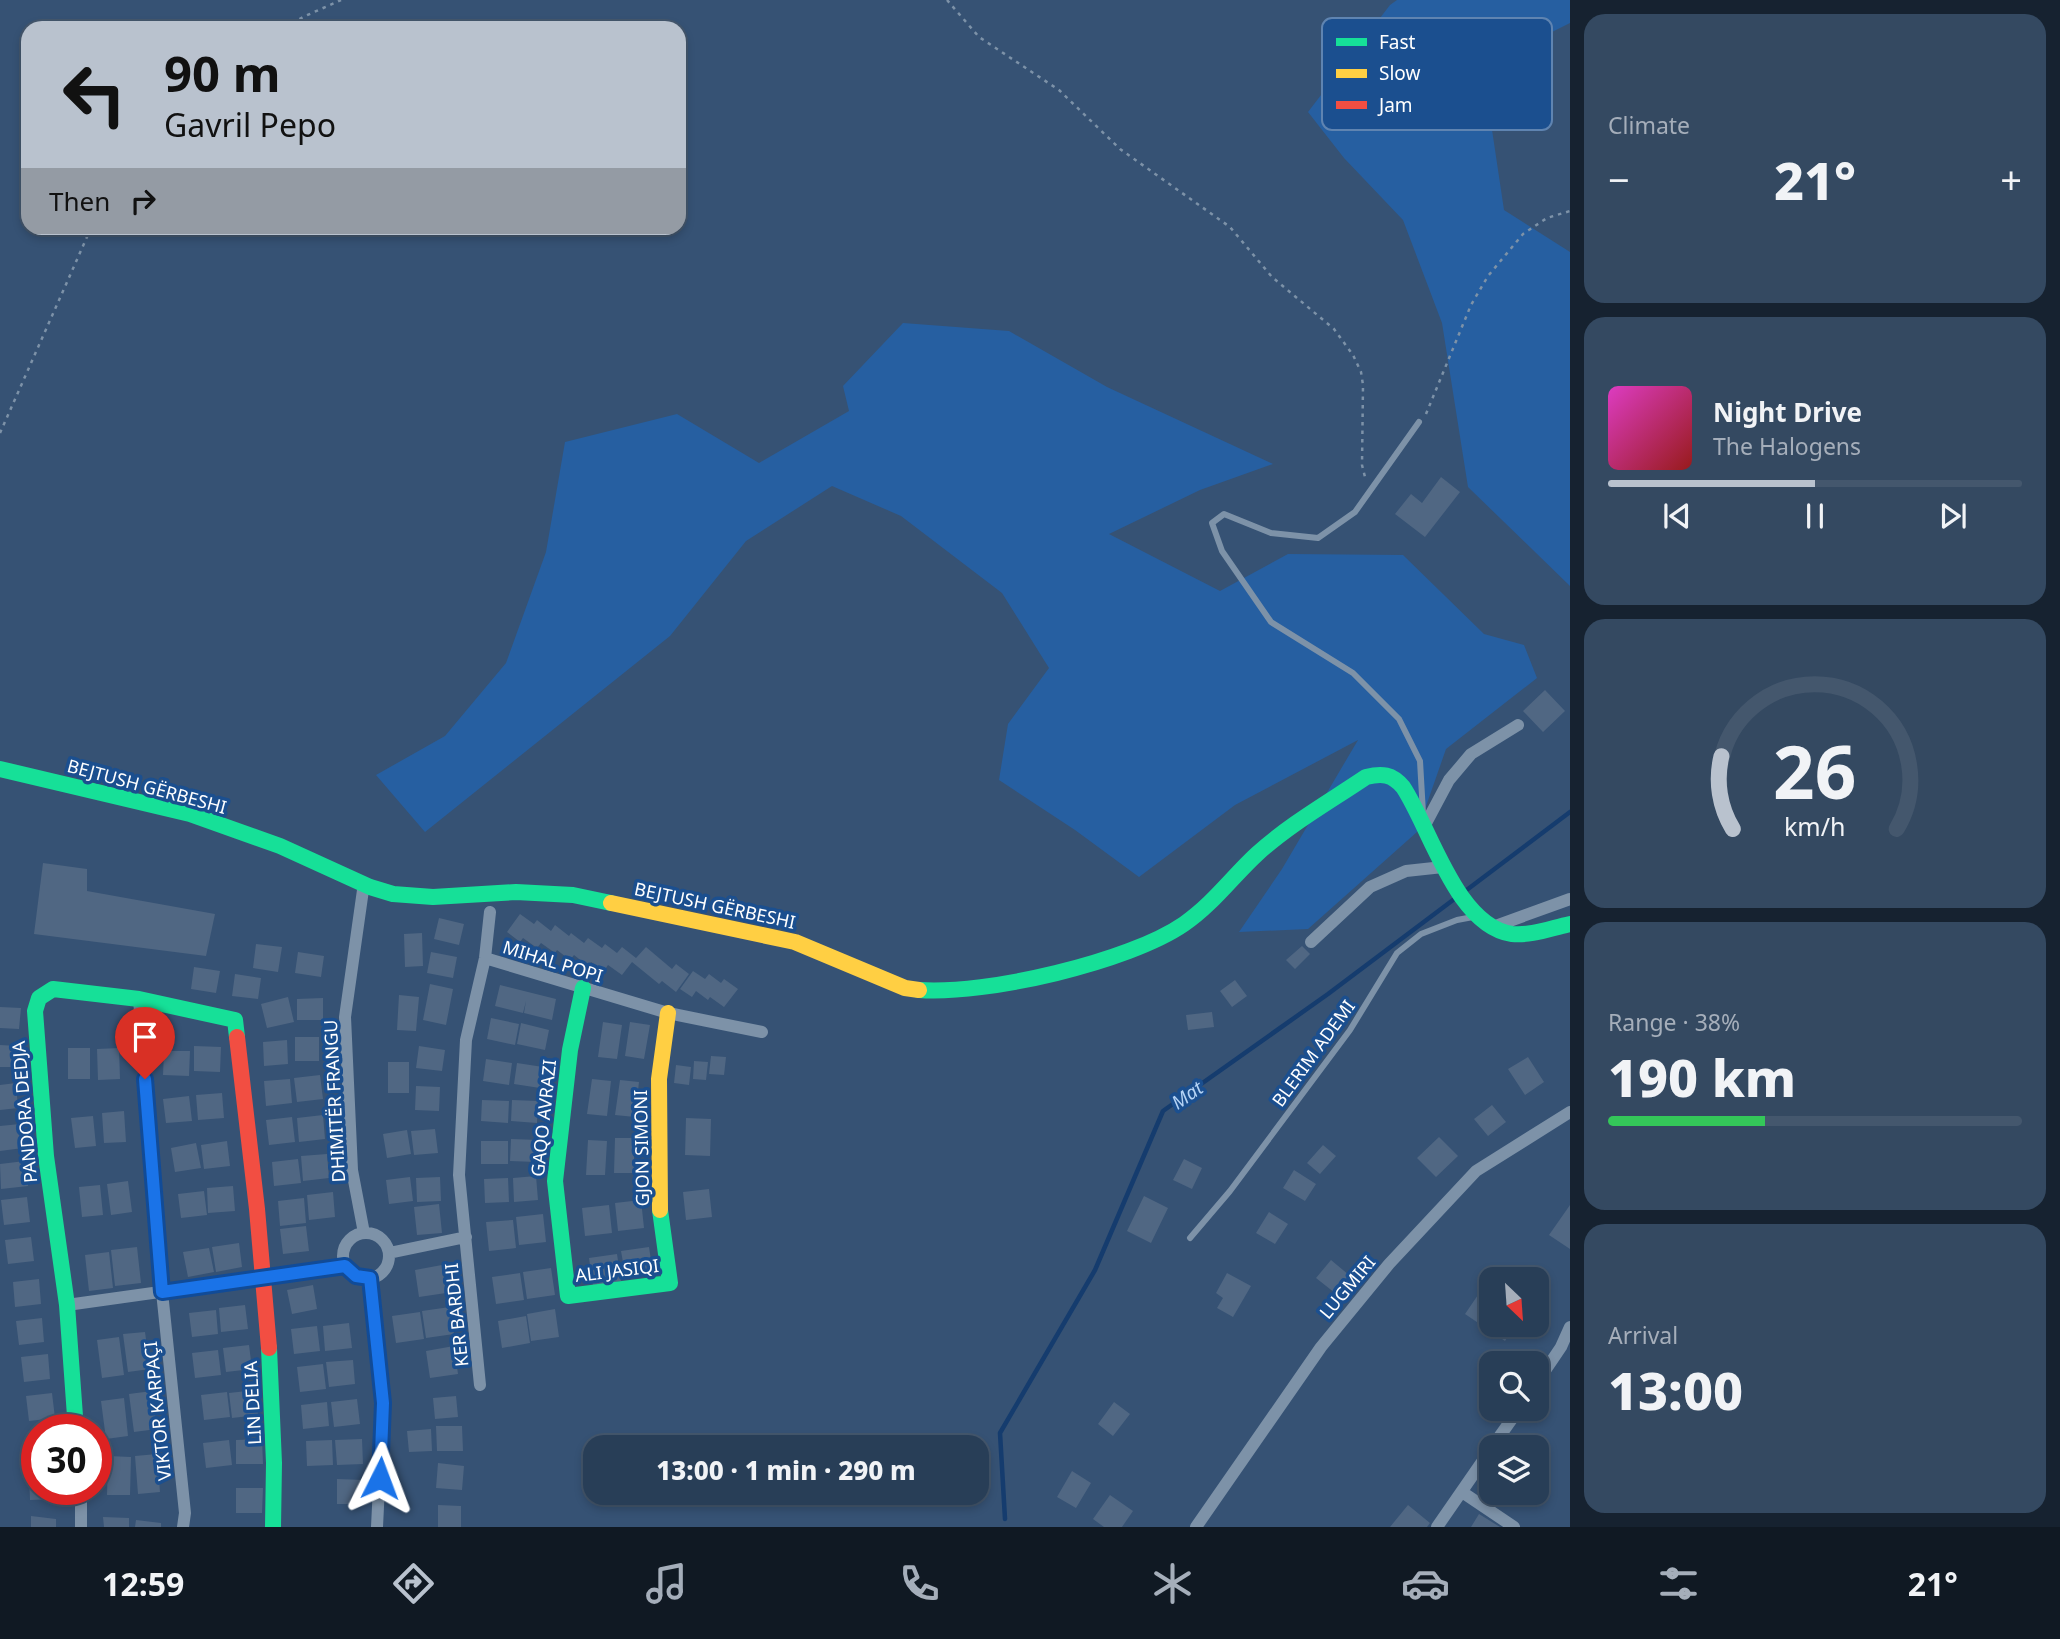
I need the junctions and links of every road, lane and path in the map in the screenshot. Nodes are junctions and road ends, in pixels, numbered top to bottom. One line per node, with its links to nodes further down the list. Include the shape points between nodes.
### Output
1 (341, 0): 3 (path)
2 (947, 0): 8 (path, via 979,37 1059,90 1120,149 1230,227 1272,277 1334,329 1361,372 1362,465)
3 (296, 21)
4 (1570, 211): 6 (path, via 1547,218 1523,234 1488,276)
5 (88, 235): 7 (path)
6 (1419, 422): 8 (lane)
7 (0, 433)
8 (1371, 491): 11 (lane, via 1355,512 1318,538 1271,533 1224,514 1212,523 1222,551 1270,622 1353,673 1399,719 1420,761)
9 (1518, 725): 11 (street, via 1471,754 1449,780)
10 (0, 769): 13 (street, BEJTUSH GËRBESHI, via 190,814 280,846)
11 (1424, 827): 12 (street, BEJTUSH GËRBESHI); 13 (street, BEJTUSH GËRBESHI, via 1400,782 1380,772 1287,830 1205,908 1164,935 1084,965 942,991 905,988 777,937 573,895 414,896)
12 (1443, 867): 16 (street, BEJTUSH GËRBESHI); 19 (street, via 1406,871 1370,887)
13 (363, 883): 26 (street, DHIMITËR FRANGU, via 345,1017 352,1170)
14 (1570, 899): 18 (street)
15 (490, 912): 20 (street)
16 (1475, 913): 18 (street, BEJTUSH GËRBESHI); 28 (lane, BLERIM ADEMI, via 1421,933 1397,953 1350,1030)
17 (1570, 924): 18 (street, BEJTUSH GËRBESHI, via 1513,934)
18 (1493, 927)
19 (1311, 942)
20 (485, 958): 21 (street, MIHAL POPI); 27 (street, MIHAL POPI, via 466,1040 459,1175)
21 (583, 988): 23 (street, MIHAL POPI); 35 (street, GAQO AVRAZI, via 570,1050 555,1181)
22 (139, 999): 31 (street, PANDORA DEDJA, via 235,1020); 34 (street, VIKTOR KARPAÇI); 36 (street, PANDORA DEDJA, via 53,989 39,998 35,1012 46,1156)
23 (668, 1013): 24 (street, MIHAL POPI); 33 (street, GJON SIMONI, via 659,1079 660,1207)
24 (762, 1032)
25 (1570, 1112): 48 (street, LUGMIRI, via 1476,1171 1389,1264 1321,1347)
26 (364, 1233): 29 (street, via 383,1240); 30 (street, via 346,1244)
27 (466, 1237): 29 (street, KER BARDHI); 39 (street, KER BARDHI)
28 (1190, 1238)
29 (389, 1253): 32 (street, via 387,1266)
30 (345, 1266): 31 (street); 32 (street, via 356,1276)
31 (264, 1278): 34 (street); 46 (street, LIN DELIA, via 275,1458)
32 (370, 1278): 47 (street, via 383,1403)
33 (670, 1283): 35 (street, ALI JASIQI)
34 (162, 1292): 36 (street); 45 (street, VIKTOR KARPAÇI)
35 (568, 1296)
36 (67, 1305): 40 (street, PANDORA DEDJA)
37 (1570, 1327): 38 (street)
38 (1549, 1365)
39 (480, 1385)
40 (75, 1414)
41 (1479, 1467): 42 (street)
42 (1462, 1492): 49 (street); 50 (street)
43 (80, 1505): 44 (street)
44 (81, 1527)
45 (183, 1527)
46 (273, 1527)
47 (377, 1527)
48 (1196, 1527)
49 (1437, 1527)
50 (1514, 1527)

